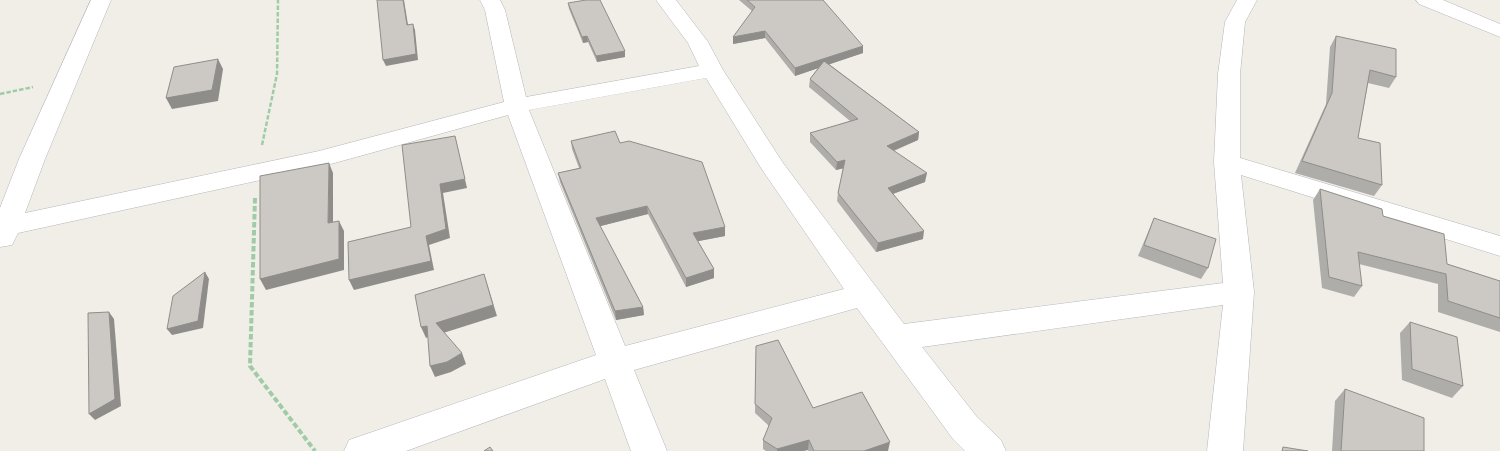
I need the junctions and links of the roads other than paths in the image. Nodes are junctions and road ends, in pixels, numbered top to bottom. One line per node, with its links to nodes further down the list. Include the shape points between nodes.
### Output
1 (101, 0): 10 (street)
2 (490, 0): 8 (street)
3 (666, 0): 7 (street, via 698,42)
4 (1247, 0): 9 (street, via 1235,22 1229,74)
5 (1426, 0): 6 (street)
6 (1500, 31)
7 (712, 70): 8 (street); 13 (street, via 774,168)
8 (516, 106): 10 (street, via 320,158); 15 (street)
9 (1227, 162): 11 (street); 12 (street)
10 (3, 234)
11 (1500, 246)
12 (1239, 292): 14 (street); 19 (street)
13 (864, 295): 14 (street); 15 (street)
14 (895, 338): 18 (street, via 965,428)
15 (615, 362): 16 (street); 17 (street)
16 (362, 451)
17 (649, 451)
18 (988, 451)
19 (1225, 451)

